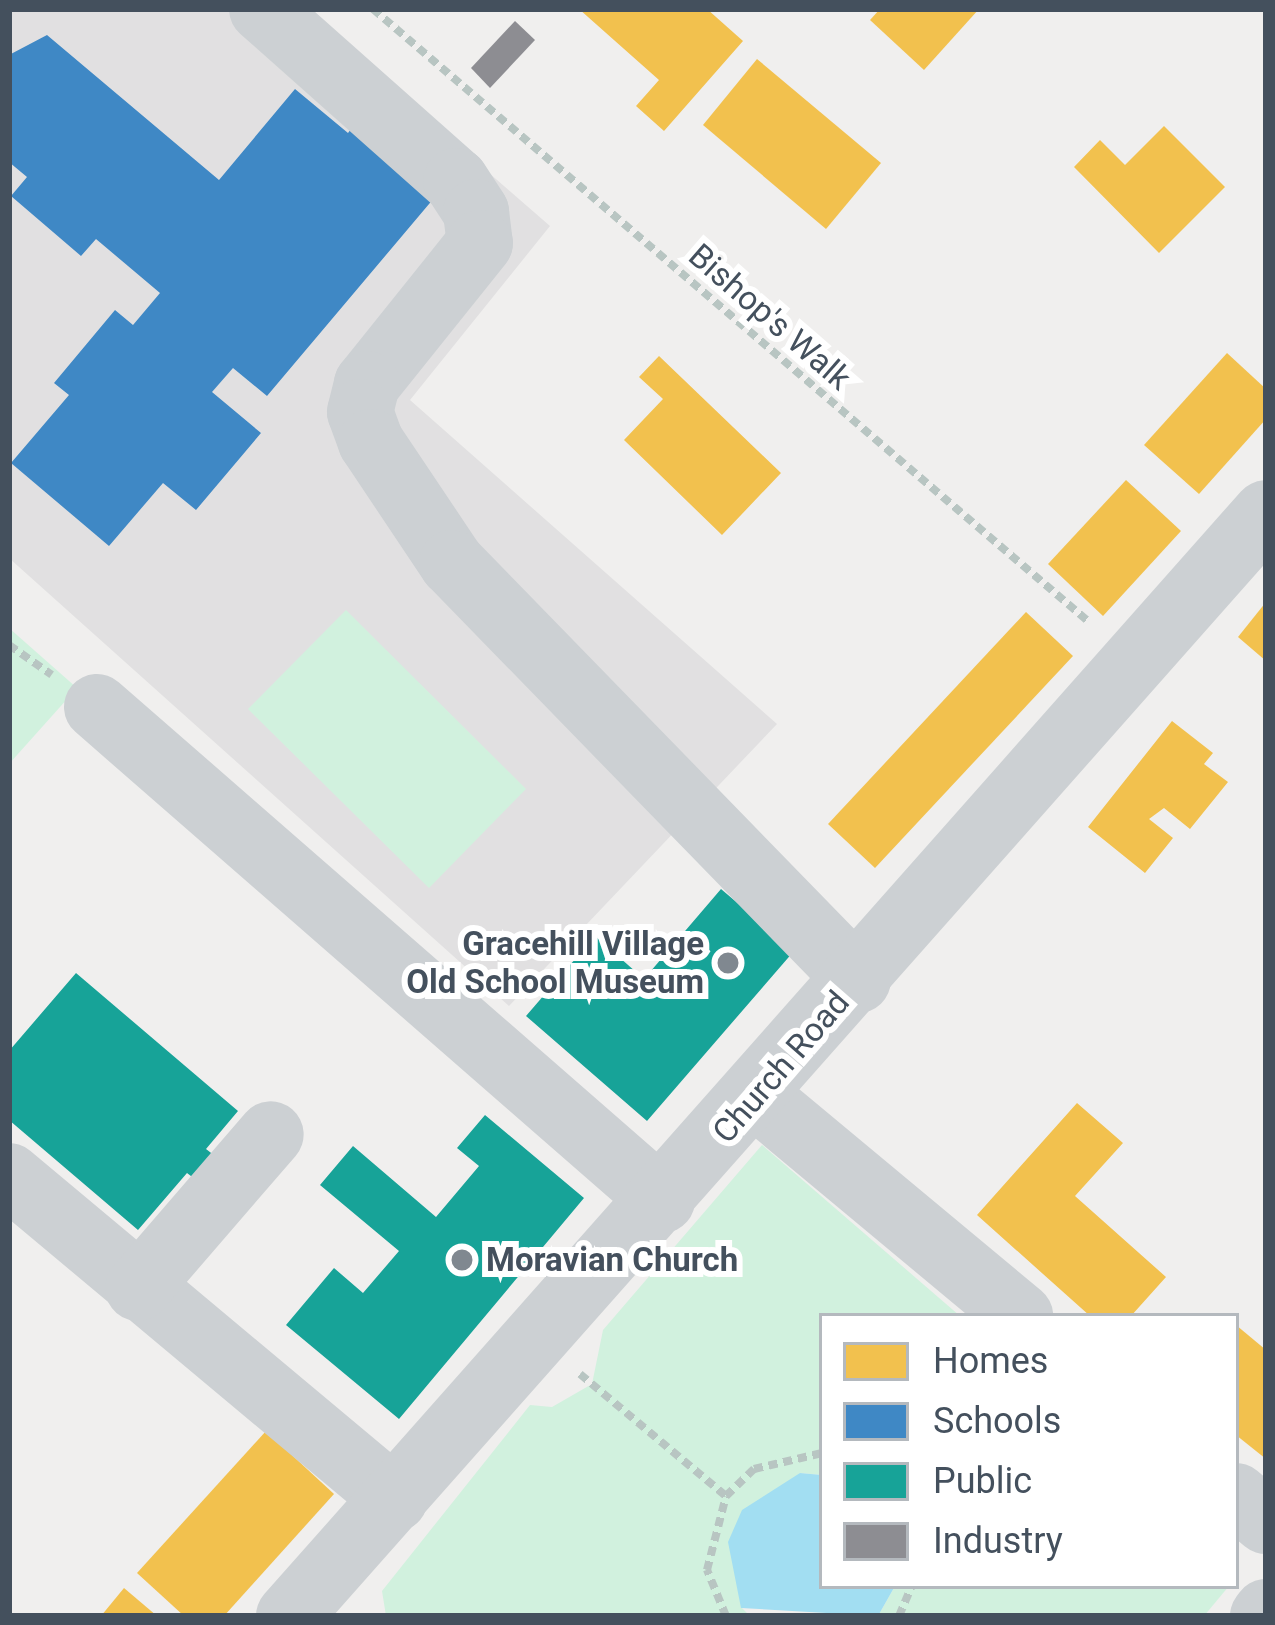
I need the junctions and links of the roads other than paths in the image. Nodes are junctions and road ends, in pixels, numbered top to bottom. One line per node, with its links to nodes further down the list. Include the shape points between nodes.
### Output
1 (262, 9): 4 (street, via 456,181 476,212 480,243 367,384 360,412 371,442 452,563)
2 (1266, 513): 4 (street, Church Road)
3 (97, 707): 8 (street)
4 (858, 980): 5 (street, Church Road)
5 (756, 1096): 8 (street, Church Road); 10 (street)
6 (271, 1134): 9 (street)
7 (9, 1176): 9 (street)
8 (662, 1200): 12 (street, Church Road)
9 (138, 1288): 12 (street)
10 (1016, 1313)
11 (1239, 1498): 13 (street)
12 (394, 1499): 14 (street, Church Road)
13 (1266, 1521)
14 (306, 1610)

